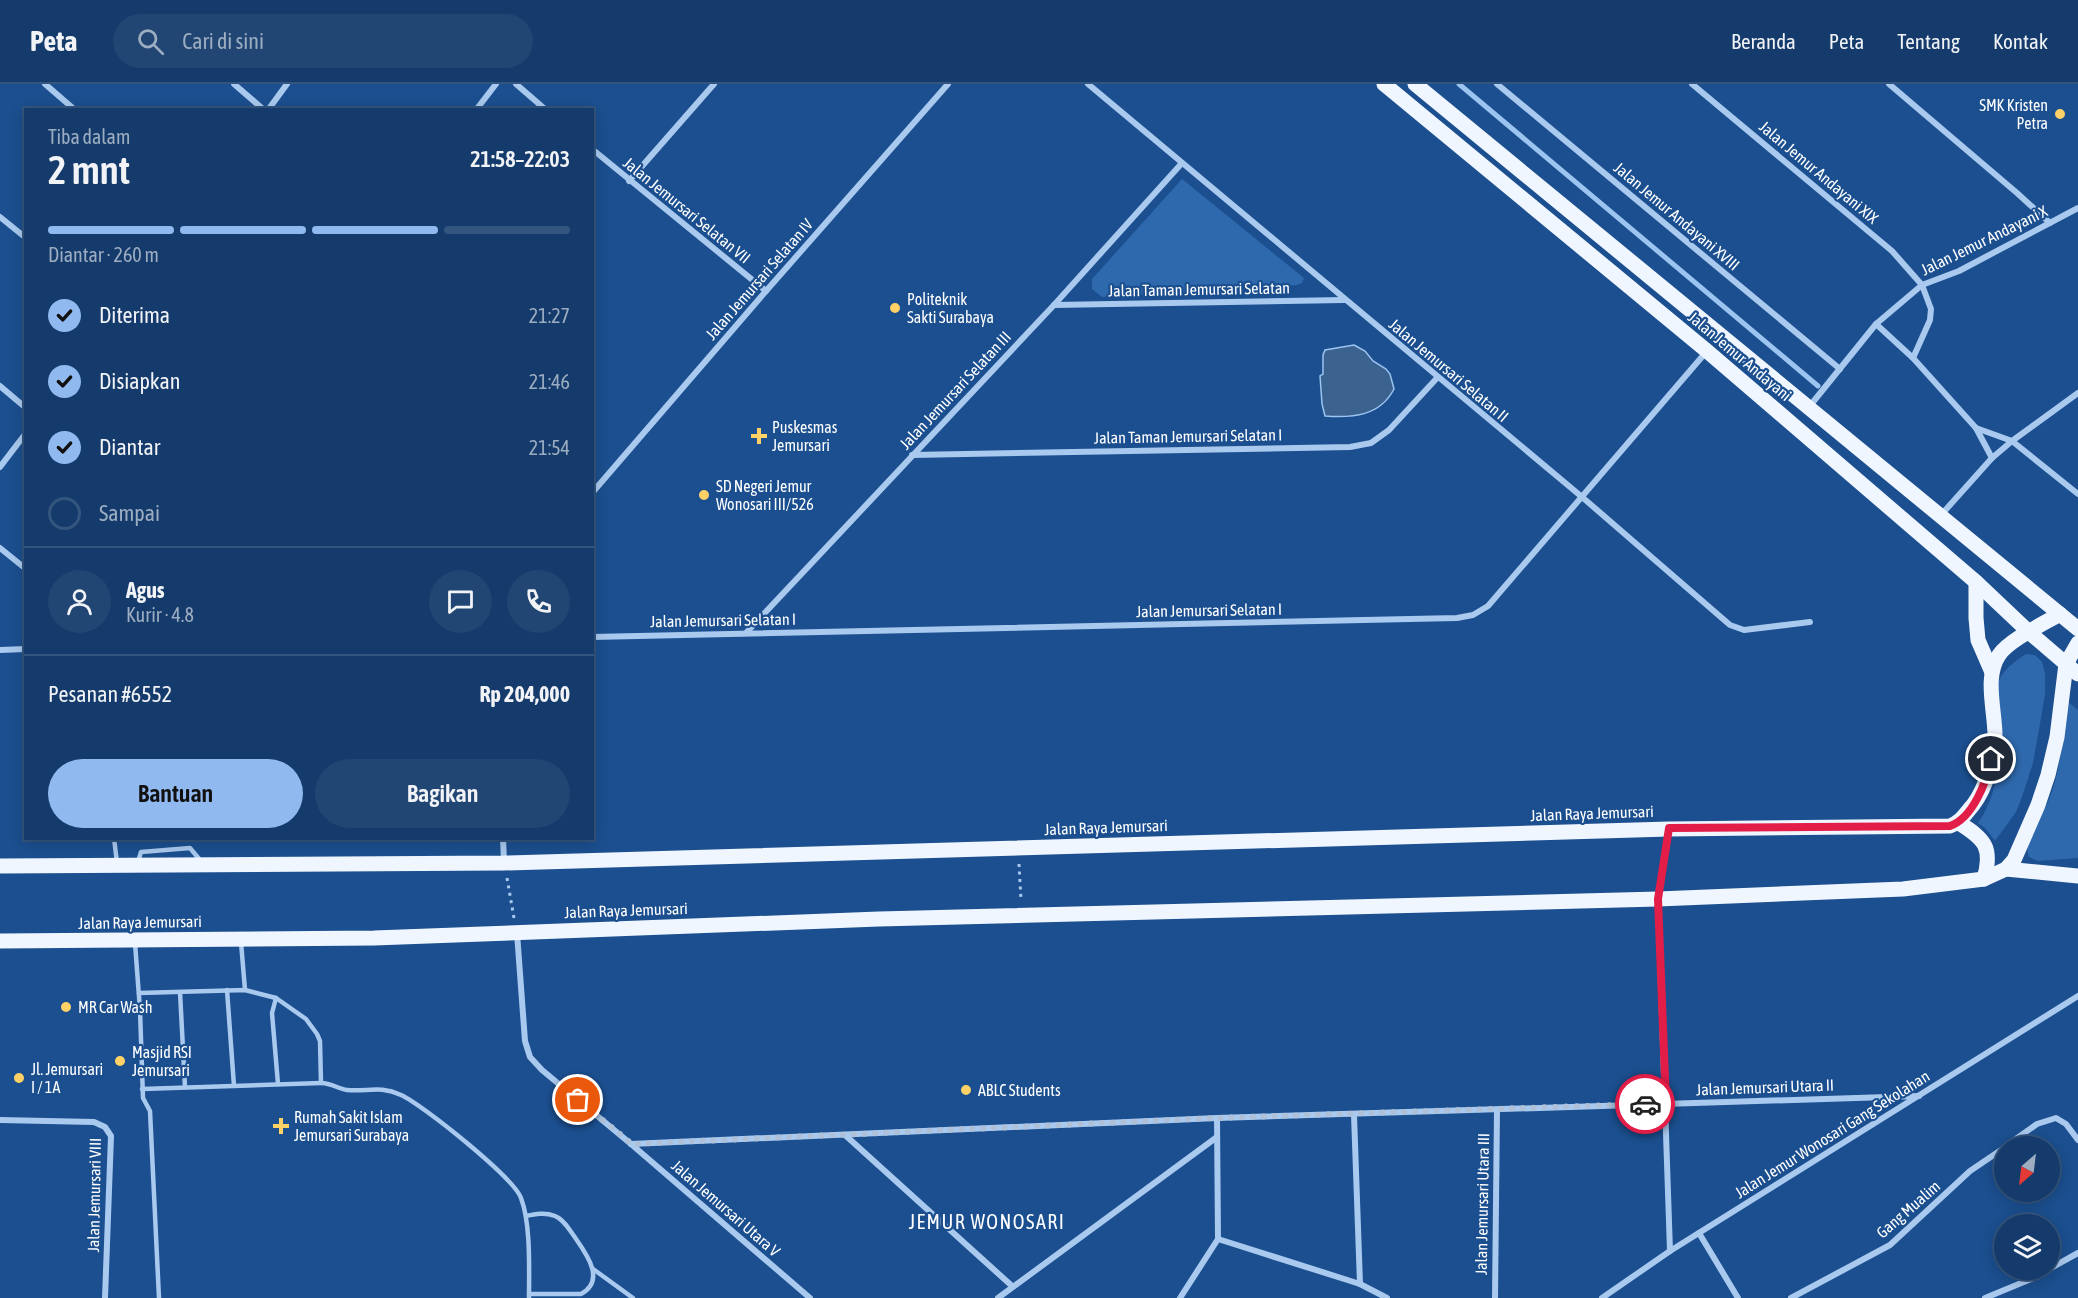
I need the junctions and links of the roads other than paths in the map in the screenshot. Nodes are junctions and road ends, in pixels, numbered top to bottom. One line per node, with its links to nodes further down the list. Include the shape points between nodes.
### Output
1 (45, 84): 14 (street)
2 (234, 84): 15 (street)
3 (287, 84): 16 (street)
4 (496, 84): 17 (street)
5 (516, 84): 18 (street)
6 (714, 84): 21 (street)
7 (948, 84): 27 (street, Jalan Jemursari Selatan IV)
8 (1088, 84): 20 (street, Jalan Jemursari Selatan II)
9 (1384, 84): 31 (main road, Jalan Jemur Andayani)
10 (1415, 84): 38 (main road, Jalan Jemur Andayani)
11 (1497, 84): 33 (street, Jalan Jemur Andayani XVIII)
12 (1692, 84): 26 (street, Jalan Jemur Andayani XIX, via 1892,251)
13 (1888, 84): 24 (street)
14 (73, 108)
15 (264, 108)
16 (268, 108)
17 (478, 108)
18 (544, 108)
19 (594, 151): 21 (street, Jalan Jemursari Selatan VII)
20 (1182, 163): 28 (street, Jalan Jemursari Selatan II); 29 (street, Jalan Jemursari Selatan III)
21 (629, 181): 27 (street, Jalan Jemursari Selatan VII)
22 (2078, 208): 24 (street, Jalan Jemur Andayani X)
23 (0, 216): 25 (street)
24 (2050, 223): 26 (street, Jalan Jemur Andayani X, via 1959,271)
25 (24, 236)
26 (1922, 285): 30 (street, Jalan Jemur Andayani X); 32 (street, via 1931,309 1930,320)
27 (766, 291): 45 (street, Jalan Jemursari Selatan IV)
28 (1345, 300): 29 (street, Jalan Taman Jemursari Selatan); 34 (street, Jalan Jemursari Selatan II)
29 (1054, 305): 42 (street, Jalan Jemursari Selatan III)
30 (1876, 324): 32 (street); 33 (street, Jalan Jemur Andayani X)
31 (1707, 351): 47 (street, Jalan Jemursari Selatan I); 51 (main road, Jalan Jemur Andayani)
32 (1913, 358): 39 (street)
33 (1840, 369): 38 (street, Jalan Jemur Andayani X)
34 (1437, 378): 42 (street, Jalan Taman Jemursari Selatan I, via 1389,430 1371,442 1350,447); 47 (street, Jalan Jemursari Selatan II)
35 (0, 386): 37 (street)
36 (2078, 393): 41 (street)
37 (24, 406)
38 (1809, 408): 48 (main road, Jalan Jemur Andayani)
39 (1976, 428): 41 (street); 43 (street)
40 (24, 436): 44 (street)
41 (2012, 441): 43 (street); 46 (street)
42 (912, 455): 55 (street, Jalan Jemursari Selatan III)
43 (1992, 459): 48 (street)
44 (0, 467)
45 (594, 491)
46 (2078, 495)
47 (1582, 496): 53 (street, Jalan Jemursari Selatan II, via 1730,625 1744,630); 55 (street, Jalan Jemursari Selatan I, via 1488,606 1465,617)
48 (1941, 515): 52 (main road, Jalan Jemur Andayani)
49 (0, 548): 50 (street)
50 (24, 566)
51 (1977, 582): 56 (main road, Jalan Jemur Andayani); 62 (main road, via 1978,640)
52 (2060, 614): 54 (main road, Jalan Jemur Andayani); 56 (main road)
53 (1810, 622)
54 (2078, 629)
55 (746, 633): 57 (street, Jalan Jemursari Selatan I)
56 (2030, 633): 61 (main road, Jalan Jemur Andayani); 62 (main road, via 2010,643)
57 (594, 637)
58 (2078, 644): 61 (main road)
59 (24, 649): 60 (street)
60 (0, 650)
61 (2072, 669): 70 (main road, via 2048,775 2019,850)
62 (1991, 670): 63 (main road, via 1995,738 1987,780)
63 (1959, 823): 64 (main road, Jalan Raya Jemursari, via 1942,827); 72 (main road, via 1985,845 1989,856)
64 (1669, 828): 67 (main road, Jalan Raya Jemursari); 73 (street)
65 (114, 840): 68 (lane)
66 (503, 840): 67 (street)
67 (504, 863): 68 (main road, Jalan Raya Jemursari)
68 (117, 865): 69 (main road, Jalan Raya Jemursari)
69 (0, 866)
70 (2006, 869): 71 (main road, Jalan Raya Jemursari); 72 (main road, Jalan Raya Jemursari)
71 (2078, 876)
72 (1984, 879): 73 (main road, Jalan Raya Jemursari, via 1903,889)
73 (1659, 891): 74 (main road, Jalan Raya Jemursari, via 867,919); 90 (street)
74 (515, 926): 75 (main road, Jalan Raya Jemursari, via 374,938); 99 (street, Jalan Jemursari Utara V, via 525,1041 530,1057)
75 (240, 938): 76 (main road, Jalan Raya Jemursari); 79 (lane)
76 (135, 940): 77 (main road, Jalan Raya Jemursari); 81 (lane)
77 (0, 941)
78 (227, 990): 79 (lane); 80 (lane); 86 (lane)
79 (245, 990): 83 (lane)
80 (180, 992): 81 (lane); 87 (lane)
81 (139, 993): 88 (lane)
82 (2078, 996): 89 (street, Jalan Jemur Wonosari Gang Sekolahan)
83 (276, 998): 84 (lane, via 306,1019 317,1034); 85 (lane, via 272,1013)
84 (321, 1083): 85 (lane); 101 (lane, via 345,1090 379,1088 423,1107 509,1180 521,1196)
85 (278, 1084): 86 (lane)
86 (234, 1086): 87 (lane)
87 (185, 1087): 88 (lane)
88 (142, 1089): 111 (lane, via 150,1111)
89 (1919, 1095): 90 (street, Jalan Jemursari Utara II); 102 (street, Jalan Jemur Wonosari Gang Sekolahan)
90 (1666, 1104): 91 (street, Jalan Jemursari Utara II); 104 (street)
91 (1497, 1110): 92 (street, Jalan Jemursari Utara II); 117 (street, Jalan Jemursari Utara III)
92 (1354, 1115): 93 (street, Jalan Jemursari Utara II); 107 (street)
93 (1217, 1118): 95 (street, Jalan Jemursari Utara II); 97 (street)
94 (0, 1120): 110 (street, Jalan Jemursari VIII, via 94,1122 108,1130 111,1136)
95 (845, 1135): 99 (street, Jalan Jemursari Utara II); 108 (street)
96 (2020, 1136): 98 (street, Gang Mualim, via 2055,1118 2066,1124)
97 (1217, 1137): 103 (street); 108 (street)
98 (2078, 1140)
99 (632, 1144): 113 (street, Jalan Jemursari Utara V)
100 (1994, 1155): 120 (street, Gang Mualim, via 1970,1171 1890,1245)
101 (526, 1216): 106 (lane, via 547,1213 561,1220); 109 (lane)
102 (1699, 1233): 104 (street, Jalan Jemur Wonosari Gang Sekolahan); 119 (street)
103 (1218, 1239): 107 (street); 115 (street)
104 (1670, 1251): 118 (street, Jalan Jemur Wonosari Gang Sekolahan)
105 (2078, 1253): 121 (street)
106 (593, 1269): 109 (lane, via 590,1286 581,1294); 112 (lane)
107 (1360, 1284): 116 (street)
108 (1012, 1286): 114 (street)
109 (529, 1296)
110 (105, 1298)
111 (159, 1298)
112 (633, 1298)
113 (810, 1298)
114 (998, 1298)
115 (1180, 1298)
116 (1387, 1298)
117 (1495, 1298)
118 (1602, 1298)
119 (1738, 1298)
120 (1791, 1298)
121 (1985, 1298)

